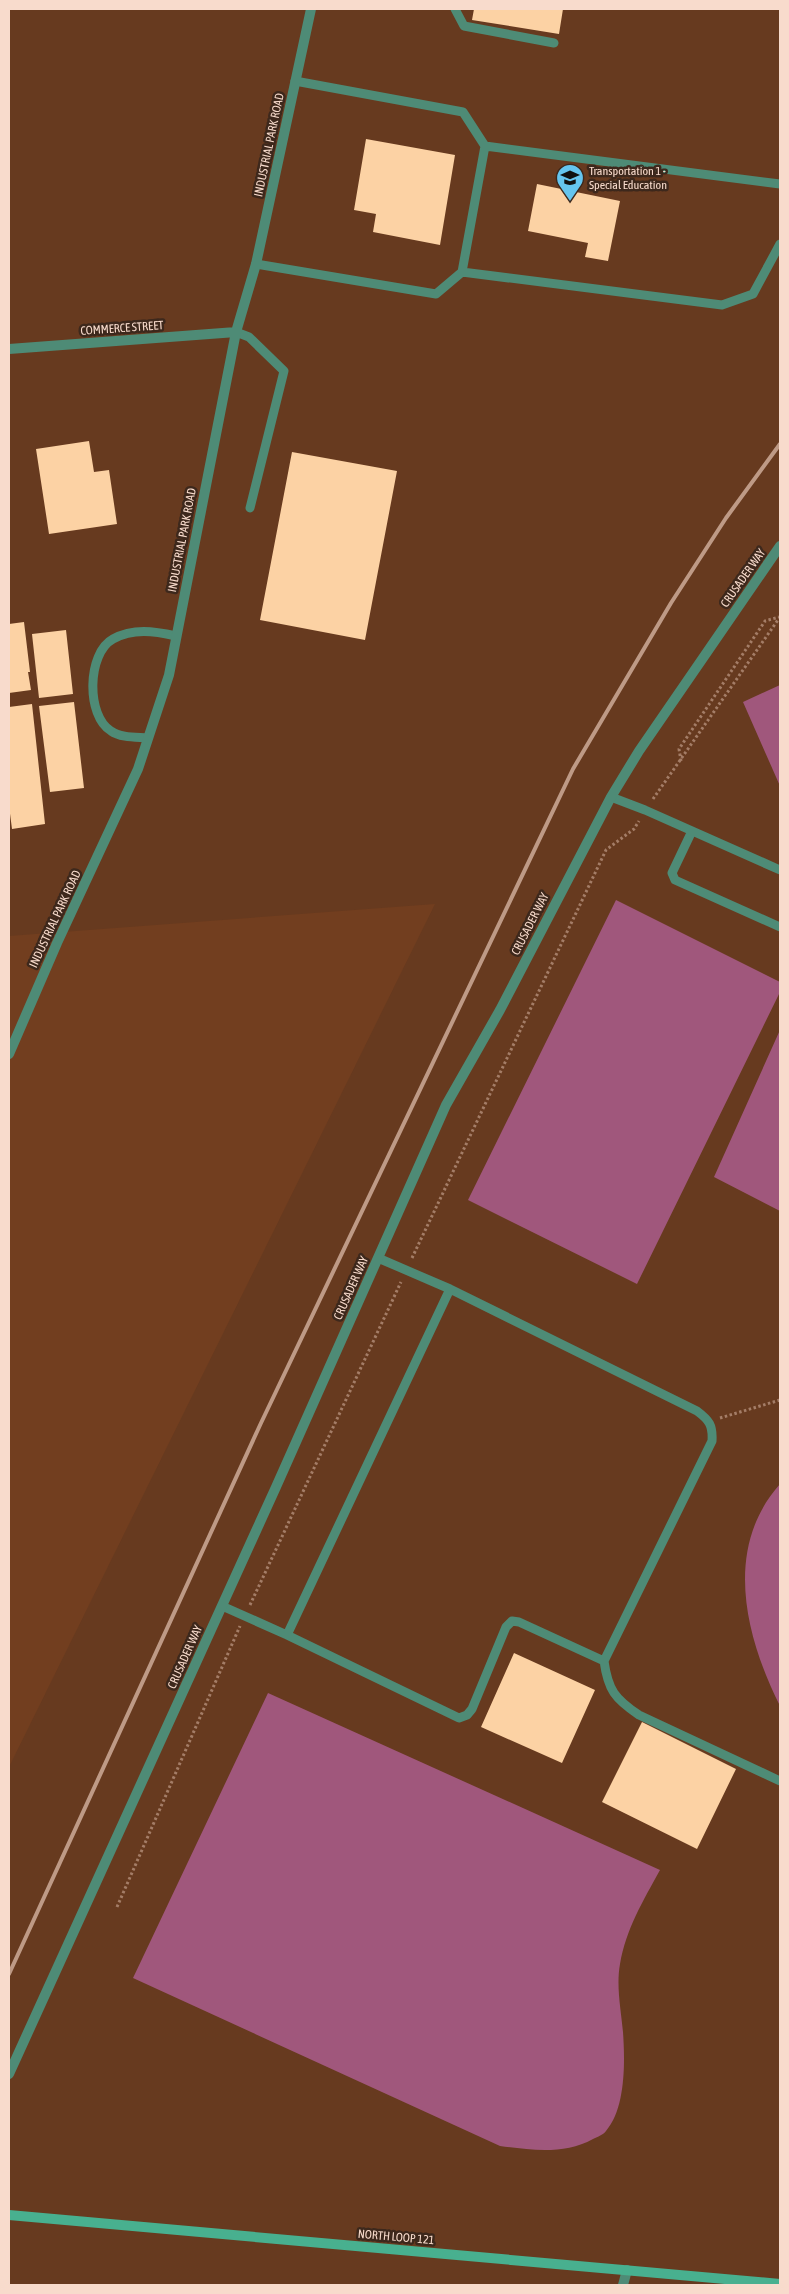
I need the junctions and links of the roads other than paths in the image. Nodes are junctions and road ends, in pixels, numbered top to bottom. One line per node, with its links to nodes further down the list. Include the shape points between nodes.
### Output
1 (311, 9): 4 (street, INDUSTRIAL PARK ROAD)
2 (455, 9): 3 (lane, via 464,26)
3 (554, 44)
4 (295, 81): 5 (lane, via 463,112); 8 (street, INDUSTRIAL PARK ROAD)
5 (485, 146): 6 (lane); 9 (lane)
6 (780, 184)
7 (780, 244): 9 (lane, via 753,294 722,305)
8 (256, 264): 9 (lane, via 436,294); 10 (street, INDUSTRIAL PARK ROAD)
9 (462, 272)
10 (236, 332): 11 (street, COMMERCE STREET); 12 (lane, via 249,337 284,371); 14 (street, INDUSTRIAL PARK ROAD)
11 (9, 348)
12 (250, 508)
13 (780, 546): 16 (street, CRUSADER WAY)
14 (176, 636): 15 (street, INDUSTRIAL PARK ROAD, via 169,675); 15 (lane, via 143,630 123,635 100,650 94,666 96,708 102,724 126,736)
15 (148, 738): 20 (street, INDUSTRIAL PARK ROAD, via 138,769)
16 (611, 797): 17 (lane); 21 (street, CRUSADER WAY, via 500,1010 446,1105)
17 (692, 831): 18 (lane); 19 (lane, via 672,873 675,880)
18 (780, 870)
19 (780, 927)
20 (9, 1054)
21 (378, 1258): 22 (lane); 23 (street, CRUSADER WAY)
22 (450, 1289): 24 (lane); 25 (lane, via 697,1411 710,1421 712,1441)
23 (222, 1606): 24 (lane); 27 (street, CRUSADER WAY)
24 (287, 1635): 25 (lane, via 460,1718 472,1709 506,1627 512,1622 519,1622)
25 (604, 1661): 26 (lane, via 614,1694 639,1715)
26 (780, 1781)
27 (9, 2074)
28 (10, 2215): 29 (main road, NORTH LOOP 121)
29 (627, 2270): 30 (main road, NORTH LOOP 121); 31 (street)
30 (780, 2284)
31 (623, 2285)

